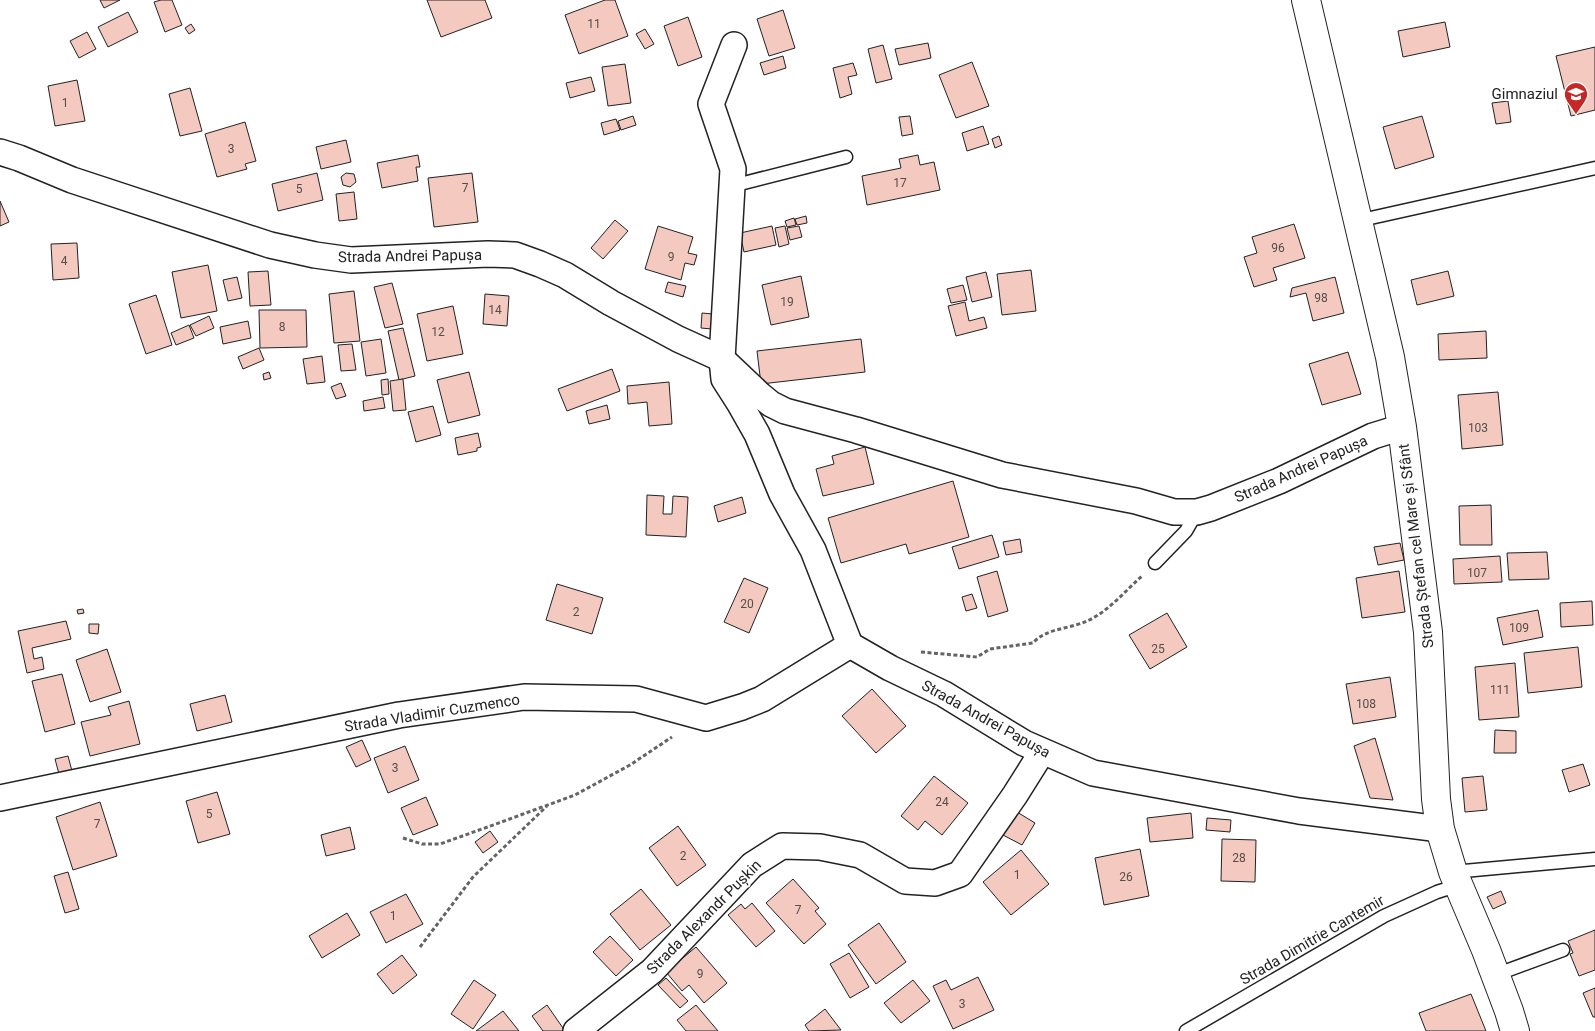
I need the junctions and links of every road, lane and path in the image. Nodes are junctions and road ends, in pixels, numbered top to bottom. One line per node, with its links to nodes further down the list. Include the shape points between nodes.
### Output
1 (1306, 0): 7 (main road, Strada Ștefan cel Mare și Sfânt)
2 (734, 45): 6 (street, via 711,104 733,169)
3 (0, 152): 8 (street, Strada Andrei Papușa, via 72,180 270,245 314,255 351,260 514,255 565,275 610,303)
4 (846, 157): 6 (lane)
5 (1595, 168): 7 (lane)
6 (732, 186): 8 (street)
7 (1357, 222): 9 (main road, Strada Ștefan cel Mare și Sfânt, via 1390,357)
8 (722, 359): 10 (street, Strada Andrei Papușa, via 760,395 785,411 1002,475 1136,501 1174,512); 12 (street, via 724,379 757,434 782,494 813,550)
9 (1402, 427): 10 (street, Strada Andrei Papușa, via 1373,436 1280,481); 18 (main road, Strada Ștefan cel Mare și Sfânt, via 1428,632)
10 (1197, 512): 11 (lane, via 1186,531)
11 (1155, 563): 13 (path, via 1104,611 1088,621 1039,636 1034,643 990,649 977,657)
12 (850, 645): 14 (street, via 762,699); 15 (street, Strada Andrei Papușa, via 944,694)
13 (918, 652)
14 (706, 718): 16 (street, Strada Vladimir Cuzmenco, via 636,699 524,697 399,715); 17 (path, via 630,765)
15 (1042, 752): 18 (street, Strada Andrei Papușa, via 1093,772 1299,811); 25 (street, Strada Alexandr Pușkin, via 960,874 935,883 905,881 860,855 820,847 782,846 752,864 652,970)
16 (0, 798)
17 (548, 805): 19 (path, via 440,844 422,844); 22 (path, via 474,878)
18 (1440, 830): 21 (main road, Strada Ștefan cel Mare și Sfânt)
19 (403, 838)
20 (1595, 858): 21 (lane)
21 (1456, 879): 24 (main road, Strada Ștefan cel Mare și Sfânt); 26 (lane, Strada Dimitrie Cantemir, via 1437,892 1384,916)
22 (420, 947)
23 (1563, 950): 24 (lane)
24 (1496, 976): 27 (main road, Strada Ștefan cel Mare și Sfânt)
25 (576, 1031)
26 (1186, 1031)
27 (1515, 1031)

